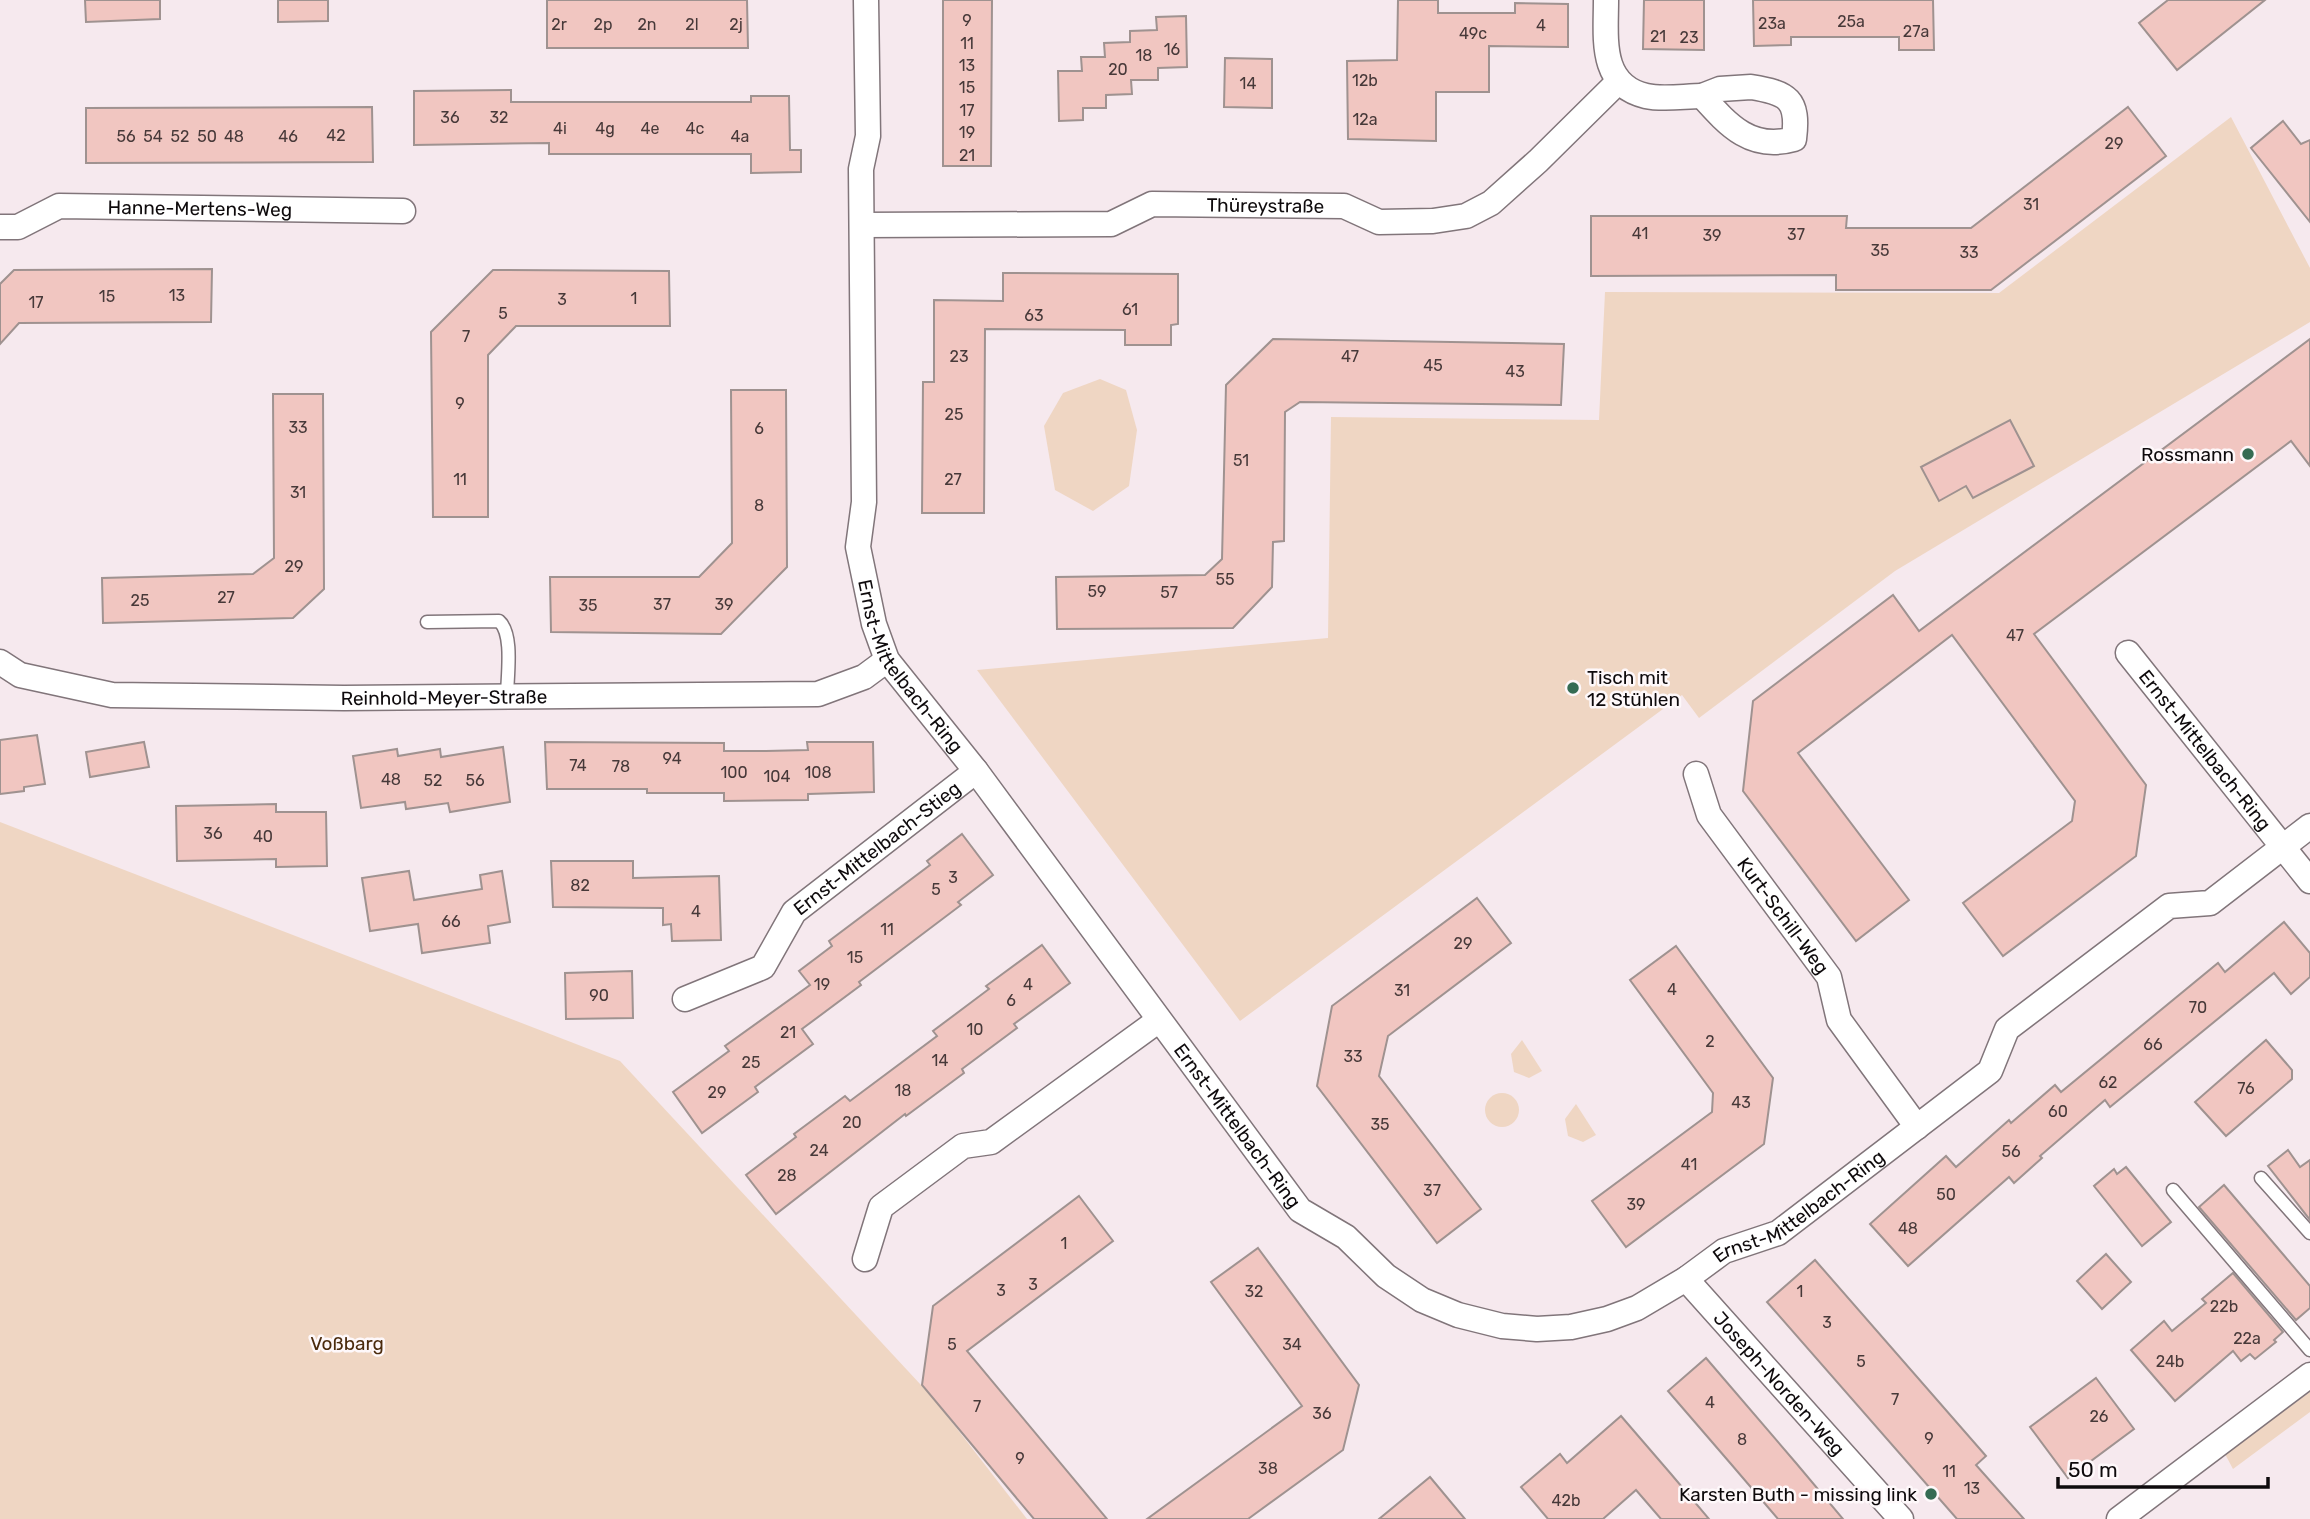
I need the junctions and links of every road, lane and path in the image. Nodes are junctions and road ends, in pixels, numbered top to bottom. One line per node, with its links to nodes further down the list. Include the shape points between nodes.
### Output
1 (866, 0): 6 (street, Ernst-Mittelbach-Ring)
2 (1606, 0): 3 (street, via 1607,59)
3 (1618, 82): 4 (street, via 1646,96); 6 (street, Thüreystraße, via 1491,203 1466,216 1379,222 1344,206 1152,204 1111,224)
4 (1702, 96)
5 (403, 211): 7 (street, Hanne-Mertens-Weg, via 59,206 18,227)
6 (862, 225): 10 (street, Ernst-Mittelbach-Ring, via 864,502 858,547 874,624)
7 (0, 227)
8 (426, 622): 12 (lane, via 499,621 504,625)
9 (2128, 653): 16 (street, Ernst-Mittelbach-Ring)
10 (887, 660): 12 (street, Reinhold-Meyer-Straße, via 864,677 818,694); 13 (street, Ernst-Mittelbach-Ring)
11 (0, 662): 12 (street, Reinhold-Meyer-Straße, via 19,675 112,695)
12 (507, 696)
13 (976, 771): 18 (street, Ernst-Mittelbach-Stieg, via 794,912 763,967); 19 (street, Ernst-Mittelbach-Ring)
14 (1696, 774): 20 (street, Kurt-Schill-Weg, via 1709,815 1829,977 1839,1020)
15 (2310, 826): 16 (street, Ernst-Mittelbach-Ring)
16 (2282, 848): 17 (street); 20 (street, Ernst-Mittelbach-Ring, via 2210,903 2169,906 2007,1029 1990,1071)
17 (2310, 881)
18 (685, 999)
19 (1159, 1020): 24 (street, via 991,1142 963,1146 881,1207); 25 (street, Ernst-Mittelbach-Ring, via 1300,1210 1346,1237 1386,1276 1422,1300 1458,1315 1537,1329 1607,1319 1637,1308)
20 (1917, 1127): 25 (street, Ernst-Mittelbach-Ring, via 1778,1233 1724,1251)
21 (2261, 1178): 23 (lane)
22 (2173, 1190): 26 (lane)
23 (2310, 1233)
24 (865, 1259)
25 (1686, 1279): 28 (street, Joseph-Norden-Weg)
26 (2310, 1350)
27 (2310, 1375): 29 (street)
28 (1901, 1519)
29 (2119, 1519)

